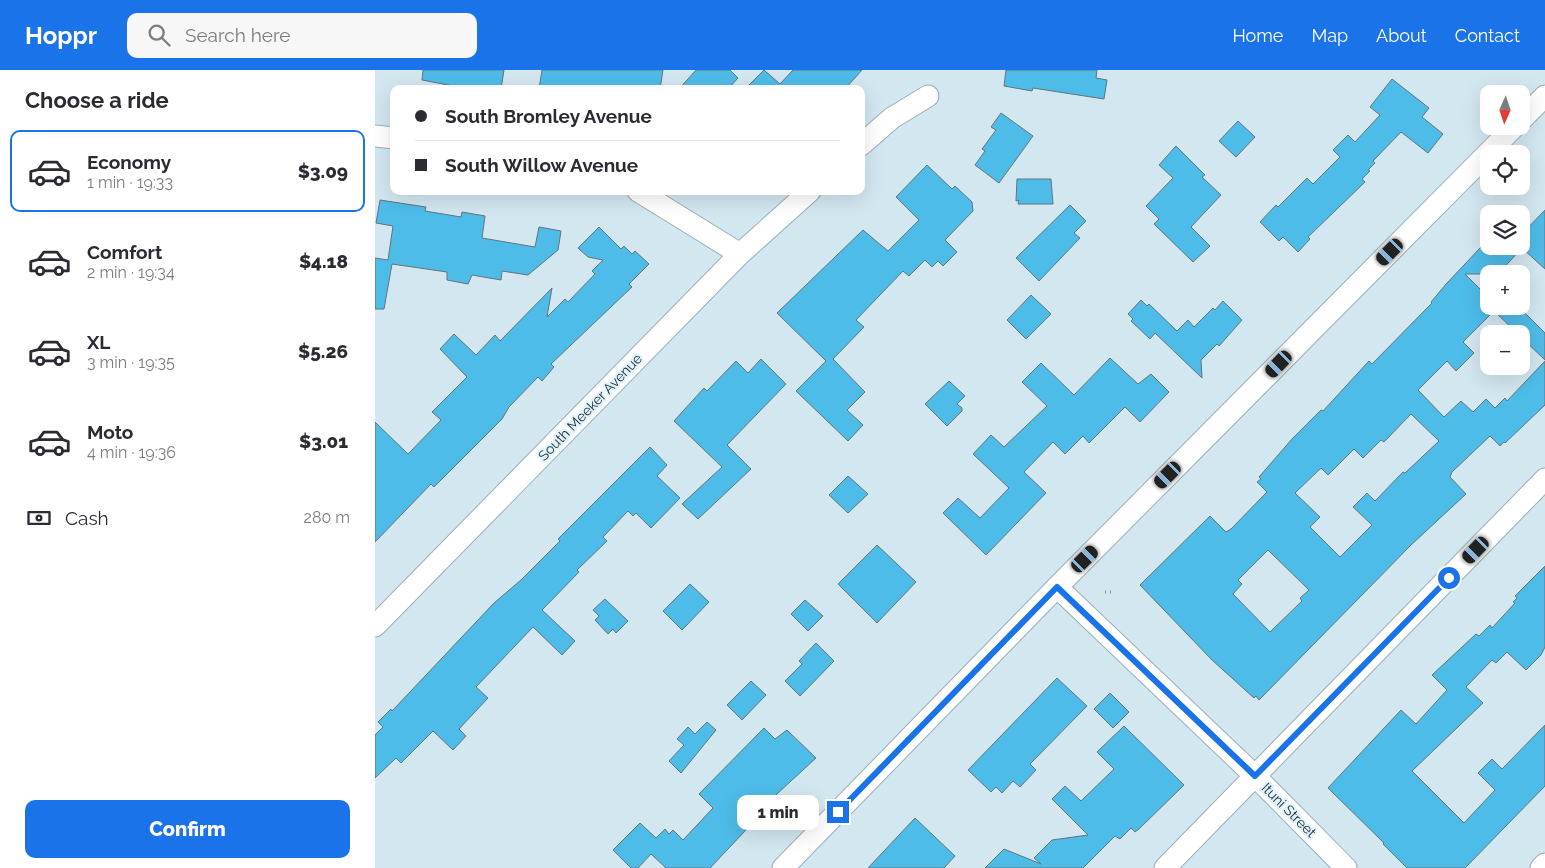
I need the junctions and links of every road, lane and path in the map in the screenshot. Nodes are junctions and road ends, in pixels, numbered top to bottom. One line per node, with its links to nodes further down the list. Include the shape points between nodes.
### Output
1 (928, 96): 7 (street, via 892,118)
2 (1545, 96): 3 (street)
3 (1530, 111)
4 (1506, 135): 12 (street)
5 (375, 136): 6 (street)
6 (390, 138)
7 (865, 142)
8 (645, 195): 10 (street)
9 (806, 195): 10 (street, South Meeker Avenue)
10 (740, 254): 15 (street, South Meeker Avenue)
11 (1545, 479): 16 (street)
12 (1057, 587): 16 (street, Ituni Street); 18 (street)
13 (1105, 592): 14 (path)
14 (1112, 592)
15 (375, 626)
16 (1255, 776): 19 (street); 20 (street, Ituni Street)
17 (1545, 864): 21 (street)
18 (783, 868)
19 (1165, 868)
20 (1346, 868)
21 (1541, 868)

